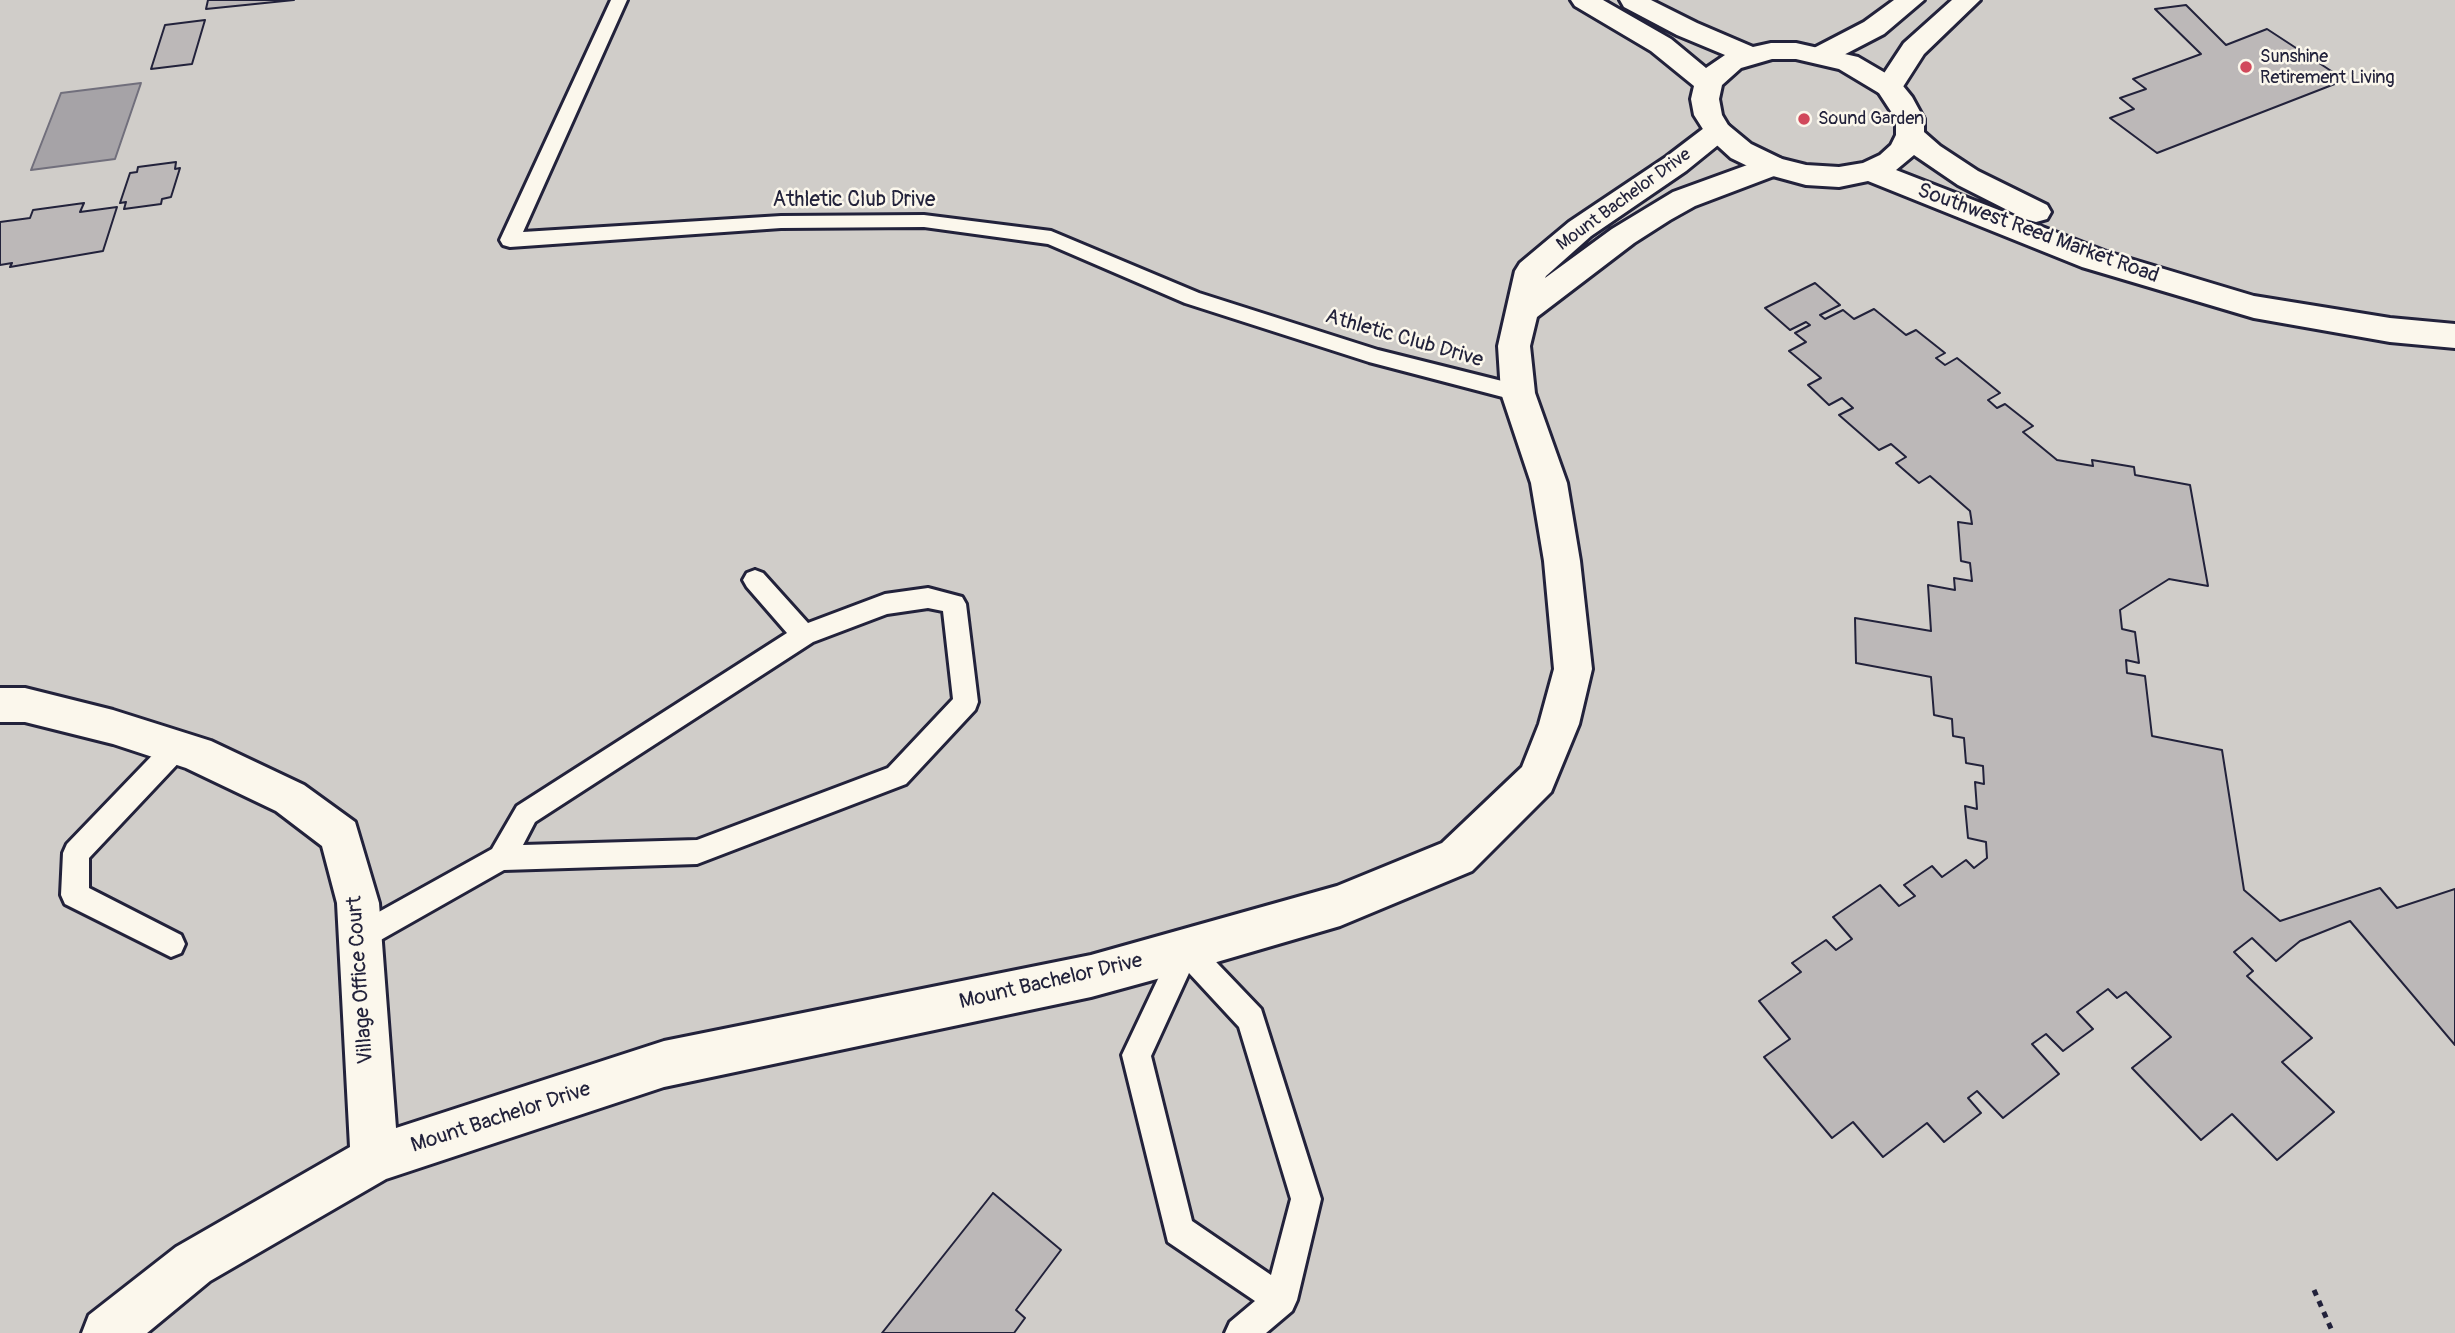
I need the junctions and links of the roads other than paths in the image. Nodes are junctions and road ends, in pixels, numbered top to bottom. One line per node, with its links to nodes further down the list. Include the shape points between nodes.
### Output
1 (619, 0): 17 (lane, Athletic Club Drive, via 510,240 781,222 924,220 1051,238 1192,298 1376,358)
2 (1584, 0): 8 (street, via 1661,45)
3 (1632, 0): 6 (street)
4 (1911, 0): 7 (street, via 1874,28)
5 (1967, 0): 9 (street, via 1914,49)
6 (1748, 55): 7 (street, via 1771,51); 8 (street, via 1717,72)
7 (1822, 55): 9 (street, via 1870,74)
8 (1709, 84): 10 (street, via 1705,99 1708,115)
9 (1889, 87): 11 (street, via 1910,119)
10 (1718, 131): 12 (street, via 1741,151); 15 (street, Mount Bachelor Drive, via 1580,229 1531,271)
11 (1910, 135): 13 (street, via 1890,162); 14 (street, Southwest Reed Market Road, via 1968,178 2020,206 2110,240 2348,301)
12 (1772, 166): 13 (street, via 1839,177); 15 (street, Mount Bachelor Drive, via 1667,208)
13 (1870, 171): 16 (street, Southwest Reed Market Road, via 2093,259 2254,307)
14 (2455, 310)
15 (1523, 311): 17 (street, Mount Bachelor Drive, via 1514,346)
16 (2455, 336)
17 (1518, 393): 25 (street, Mount Bachelor Drive, via 1549,483 1573,669 1559,724 1537,779 1457,857 1340,906)
18 (755, 580): 19 (lane)
19 (804, 635): 22 (lane, via 526,814); 22 (lane, via 885,604 928,598 954,604 966,702 897,776 697,852)
20 (0, 705): 21 (street, Village Office Court, via 25,705)
21 (177, 747): 23 (street, Village Office Court, via 290,798 340,835 358,903); 24 (lane, via 76,853 75,863 75,895)
22 (501, 858): 23 (lane)
23 (360, 937): 26 (street, Village Office Court)
24 (171, 944)
25 (1186, 950): 26 (street, Mount Bachelor Drive, via 1091,976 664,1064); 27 (lane, via 1251,1018 1306,1199); 27 (lane, via 1136,1055 1179,1231)
26 (375, 1159): 28 (street, Mount Bachelor Drive, via 193,1264)
27 (1281, 1300): 29 (lane)
28 (107, 1333)
29 (1241, 1333)

